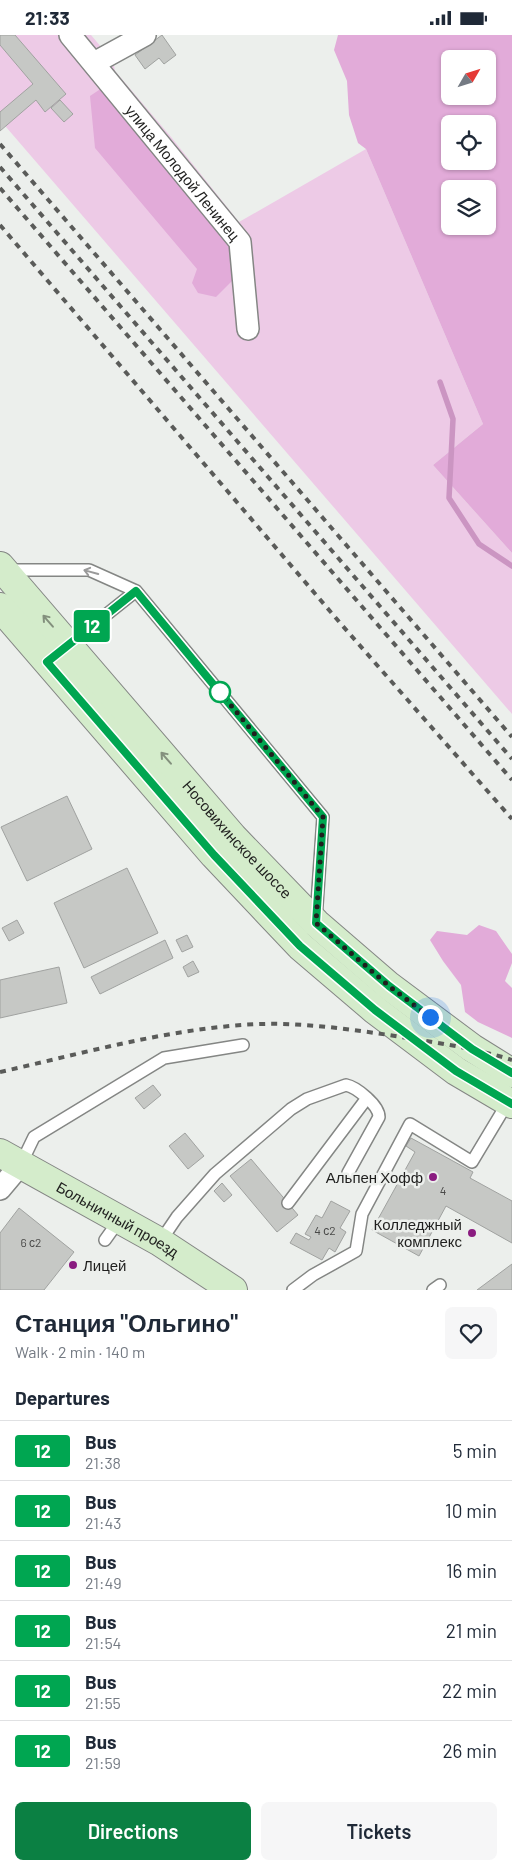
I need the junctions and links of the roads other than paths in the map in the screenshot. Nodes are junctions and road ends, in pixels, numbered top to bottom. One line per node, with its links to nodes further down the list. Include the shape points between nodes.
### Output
1 (70, 35): 3 (street, улица Молодой Ленинец)
2 (145, 35): 3 (street)
3 (94, 63): 4 (street, улица Молодой Ленинец, via 240,242)
4 (248, 329)
5 (2, 568): 6 (lane, one-way to 5, via 89,570); 8 (main road, Носовихинское шоссе, one-way to 5)
6 (136, 591): 8 (lane); 9 (lane, via 323,817)
7 (0, 607): 8 (main road, Носовихинское шоссе)
8 (58, 654): 9 (main road, Носовихинское шоссе, one-way to 8); 13 (main road, Носовихинское шоссе, via 214,855 300,946 375,1010 456,1071)
9 (316, 923): 11 (main road, Носовихинское шоссе, via 389,986 472,1049)
10 (243, 1045): 14 (lane, via 164,1058 34,1137)
11 (512, 1073)
12 (367, 1099): 15 (lane, via 346,1085 307,1099 290,1109); 16 (lane, via 377,1107 379,1117); 19 (lane)
13 (510, 1103): 22 (lane, via 472,1162 410,1124 362,1214 356,1251)
14 (11, 1159): 18 (street); 20 (main road, Больничный проезд, via 112,1229)
15 (223, 1166): 17 (lane); 20 (lane, via 177,1217)
16 (348, 1173)
17 (233, 1174)
18 (0, 1189)
19 (288, 1203)
20 (160, 1242): 21 (main road, Больничный проезд)
21 (233, 1290)
22 (293, 1290)

